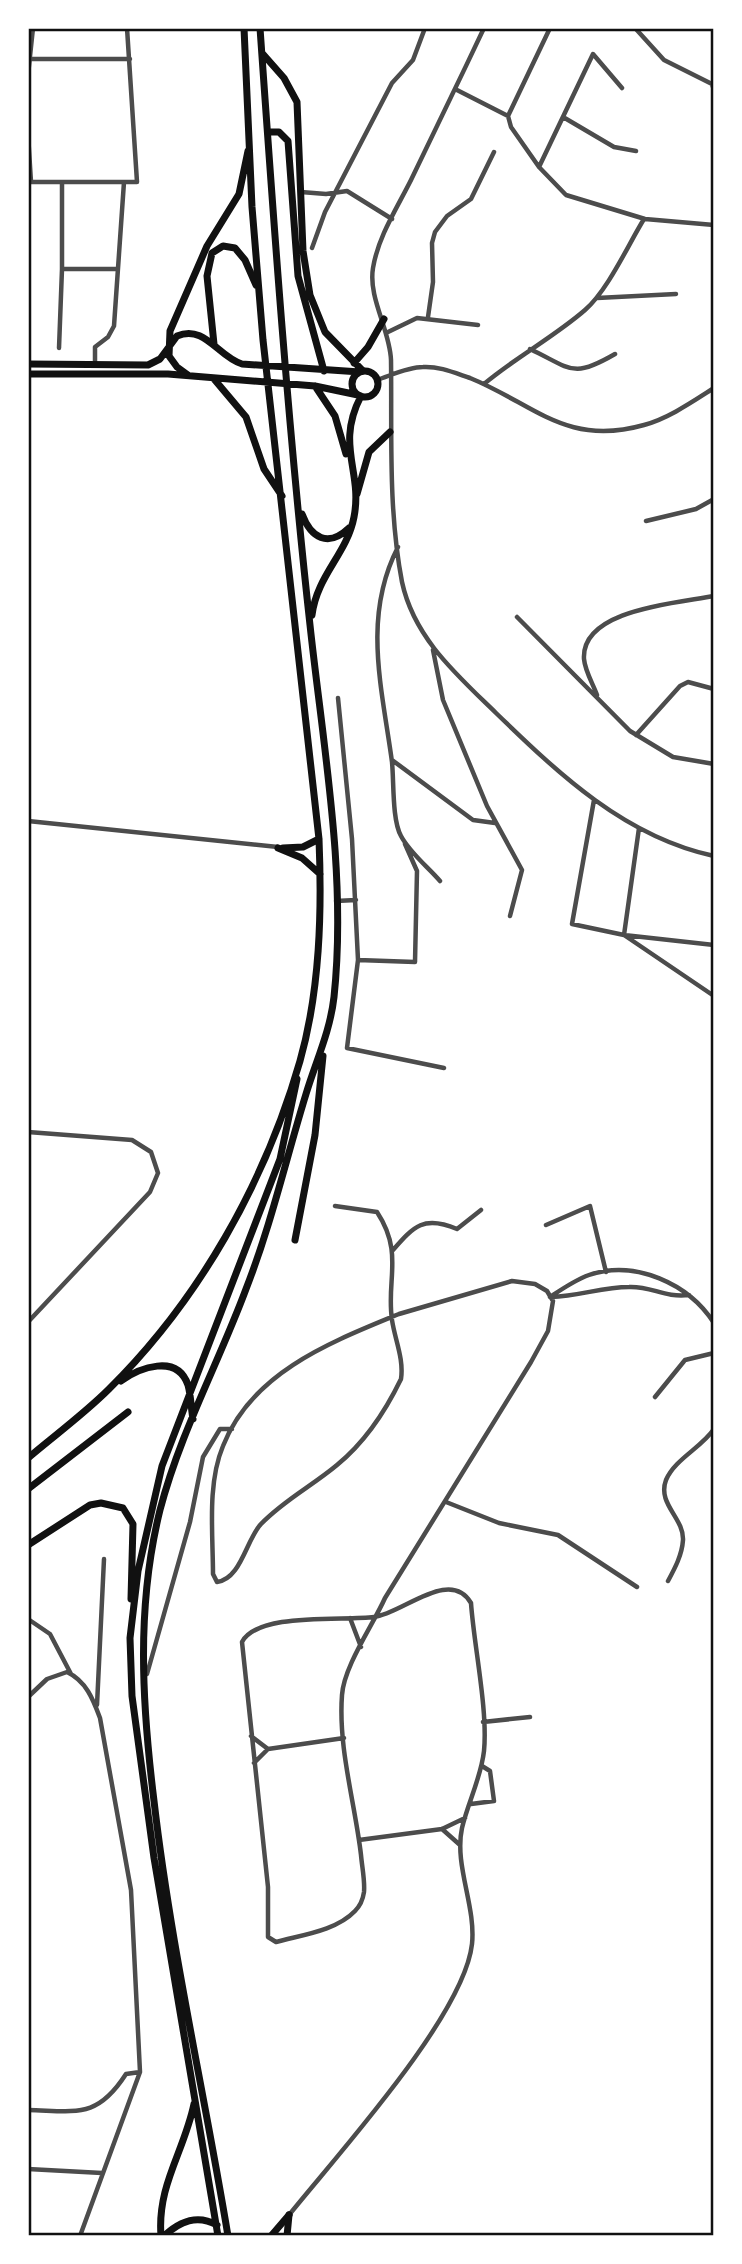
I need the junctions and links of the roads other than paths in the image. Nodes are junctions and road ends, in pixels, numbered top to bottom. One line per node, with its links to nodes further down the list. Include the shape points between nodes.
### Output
1 (33, 28): 10 (street)
2 (127, 28): 11 (street)
3 (244, 28): 20 (main road)
4 (260, 28): 9 (main road)
5 (425, 28): 28 (street, via 413,60 392,83)
6 (484, 28): 14 (street)
7 (550, 28): 16 (street)
8 (635, 28): 15 (street, via 664,60 712,84)
9 (262, 53): 18 (main road); 27 (main road, via 297,102)
10 (31, 59): 11 (street); 12 (street)
11 (130, 59): 26 (street, via 137,182)
12 (28, 75)
13 (622, 88): 17 (street, via 593,54)
14 (455, 89): 16 (street); 29 (street)
15 (714, 90)
16 (508, 116): 23 (street)
17 (563, 117): 21 (street, via 614,147); 23 (street)
18 (268, 132): 50 (main road, via 279,132 288,141 298,276); 65 (main road)
19 (28, 134): 24 (street)
20 (249, 147): 35 (main road); 44 (main road, via 239,194 207,246 170,331)
21 (636, 151)
22 (494, 152): 38 (street, via 471,199 447,216 435,232)
23 (539, 167): 30 (street, via 566,195)
24 (29, 182): 25 (street)
25 (62, 182): 26 (street); 33 (street)
26 (124, 183): 34 (street)
27 (301, 192): 28 (street); 48 (main road, via 304,268 310,295 325,332)
28 (335, 193): 29 (street, via 347,191); 32 (street)
29 (392, 219): 39 (street, via 372,271)
30 (644, 219): 31 (street); 37 (street)
31 (714, 226)
32 (312, 248)
33 (62, 269): 34 (street); 43 (street)
34 (116, 269): 47 (street, via 114,326 95,347)
35 (259, 292): 42 (main road, via 239,251 223,246 212,253 207,276); 63 (main road)
36 (676, 294): 37 (street)
37 (597, 298): 45 (street)
38 (428, 317): 40 (street); 41 (street)
39 (383, 319): 41 (street); 48 (main road)
40 (478, 325)
41 (388, 332): 54 (street)
42 (214, 344): 44 (main road, via 198,334 183,334); 50 (main road, via 242,364)
43 (59, 348)
44 (168, 349): 47 (main road, via 148,365); 53 (main road, via 173,362)
45 (529, 349): 46 (street, via 576,370); 57 (street)
46 (615, 354)
47 (95, 363): 49 (main road)
48 (354, 363): 51 (main road)
49 (28, 364)
50 (324, 371): 51 (main road)
51 (361, 372): 56 (main road, via 370,372); 60 (main road, via 352,385)
52 (28, 374): 53 (main road)
53 (189, 375): 55 (main road)
54 (391, 375): 56 (street); 57 (street, via 432,367); 61 (street)
55 (214, 378): 58 (main road); 63 (main road, via 246,417 266,474)
56 (377, 380): 60 (main road, via 374,393)
57 (484, 384): 59 (street, via 551,422 595,432 645,425)
58 (315, 386): 60 (main road); 62 (main road, via 332,410)
59 (714, 388)
60 (360, 396): 62 (main road, via 349,427)
61 (390, 432): 64 (main road, via 369,452); 69 (street)
62 (350, 461): 64 (main road)
63 (282, 496): 85 (main road)
64 (355, 497): 68 (main road)
65 (297, 499): 68 (main road, via 309,530 319,539 338,537); 72 (main road)
66 (714, 499): 67 (street, via 696,509)
67 (646, 521)
68 (352, 526): 72 (main road, via 320,583)
69 (399, 547): 73 (street, via 402,583); 78 (street, via 380,594 375,641)
70 (714, 596): 76 (street, via 623,614 592,633 584,661)
71 (517, 617): 76 (street)
72 (310, 629): 91 (main road, via 326,737)
73 (433, 649): 80 (street, via 558,773); 82 (street, via 443,699)
74 (714, 689): 77 (street, via 688,682 680,685)
75 (338, 698): 90 (street)
76 (598, 699): 77 (street)
77 (636, 735): 79 (street, via 673,757)
78 (391, 760): 82 (street, via 473,820); 84 (street)
79 (714, 764)
80 (594, 800): 83 (street); 93 (street, via 572,924)
81 (28, 821): 86 (street)
82 (495, 823): 92 (street, via 522,870)
83 (639, 828): 87 (street); 93 (street)
84 (401, 837): 89 (street); 95 (street, via 417,872 415,962)
85 (319, 839): 86 (main road); 88 (main road)
86 (278, 848): 88 (main road, via 302,858)
87 (714, 856)
88 (320, 874): 98 (main road, via 317,964)
89 (440, 881)
90 (356, 900): 91 (street); 95 (street)
91 (335, 901): 97 (main road, via 334,998)
92 (510, 916)
93 (624, 935): 94 (street); 96 (street)
94 (714, 945)
95 (358, 960): 99 (street, via 347,1048)
96 (714, 996)
97 (325, 1045): 101 (main road); 105 (main road, via 315,1135)
98 (300, 1061): 101 (main road); 114 (main road, via 252,1187 223,1241 193,1287)
99 (444, 1068)
100 (28, 1132): 111 (street, via 132,1140 151,1152 159,1173 150,1192)
101 (284, 1161): 117 (main road, via 248,1285); 130 (main road, via 162,1466 138,1571)
102 (335, 1206): 106 (street, via 377,1212)
103 (481, 1210): 106 (street, via 457,1229 442,1222 417,1225)
104 (546, 1225): 107 (street, via 590,1206)
105 (295, 1240)
106 (392, 1251): 110 (street)
107 (606, 1272): 108 (street, via 651,1275); 109 (street, via 589,1275)
108 (690, 1295): 109 (street, via 669,1297 632,1286); 112 (street)
109 (550, 1297): 110 (street, via 535,1284 512,1281); 122 (street, via 553,1317 548,1331)
110 (391, 1317): 118 (street, via 328,1344 276,1376); 118 (street, via 403,1367 393,1395 357,1445 339,1464 271,1513 230,1576 217,1582 212,1513 219,1460)
111 (28, 1322)
112 (714, 1323)
113 (714, 1353): 115 (street, via 685,1360)
114 (110, 1389): 117 (main road, via 142,1368 171,1368 188,1384); 120 (main road)
115 (655, 1397)
116 (128, 1412): 121 (main road)
117 (193, 1420): 133 (main road, via 174,1464 151,1549)
118 (232, 1429): 133 (street, via 220,1429 203,1457 190,1522)
119 (714, 1429): 125 (street, via 671,1471 665,1483 665,1497 684,1539)
120 (28, 1458)
121 (28, 1489)
122 (446, 1502): 126 (street, via 499,1523 558,1535); 127 (street)
123 (28, 1545): 130 (main road, via 90,1505 123,1508 133,1524)
124 (104, 1559): 135 (street)
125 (668, 1581)
126 (637, 1587)
127 (376, 1617): 129 (street); 131 (street); 137 (street, via 438,1591 466,1594 471,1603)
128 (28, 1619): 132 (street, via 50,1634)
129 (350, 1619): 131 (street); 138 (street, via 265,1625 246,1634 242,1653)
130 (130, 1638): 149 (main road, via 132,1696 154,1858)
131 (361, 1647): 139 (street, via 342,1693)
132 (71, 1675): 134 (street, via 56,1674); 135 (street, via 85,1686)
133 (143, 1685): 158 (main road, via 159,1852)
134 (28, 1697)
135 (97, 1708): 148 (street, via 131,1890)
136 (530, 1717): 137 (street)
137 (483, 1722): 142 (street)
138 (250, 1735): 140 (street); 141 (street)
139 (344, 1738): 140 (street); 146 (street)
140 (268, 1749): 141 (street)
141 (254, 1763): 146 (street, via 268,1887 268,1937 276,1942 335,1925 357,1910 364,1890)
142 (481, 1766): 143 (street); 143 (street, via 490,1772 494,1801)
143 (471, 1804): 144 (street)
144 (466, 1818): 145 (street); 147 (street)
145 (442, 1829): 146 (street); 147 (street)
146 (359, 1840)
147 (461, 1846): 153 (street, via 472,1941 460,1985 405,2069)
148 (140, 2072): 150 (street, via 126,2074 107,2099 86,2111); 152 (street)
149 (195, 2100): 154 (main road); 156 (main road, via 163,2193 159,2211)
150 (28, 2110)
151 (28, 2169): 152 (street)
152 (102, 2173): 155 (street)
153 (289, 2215): 159 (main road); 160 (main road)
154 (217, 2225): 156 (main road, via 205,2218 194,2219); 157 (main road)
155 (80, 2236)
156 (163, 2236)
157 (218, 2236)
158 (228, 2236)
159 (274, 2236)
160 (286, 2236)

